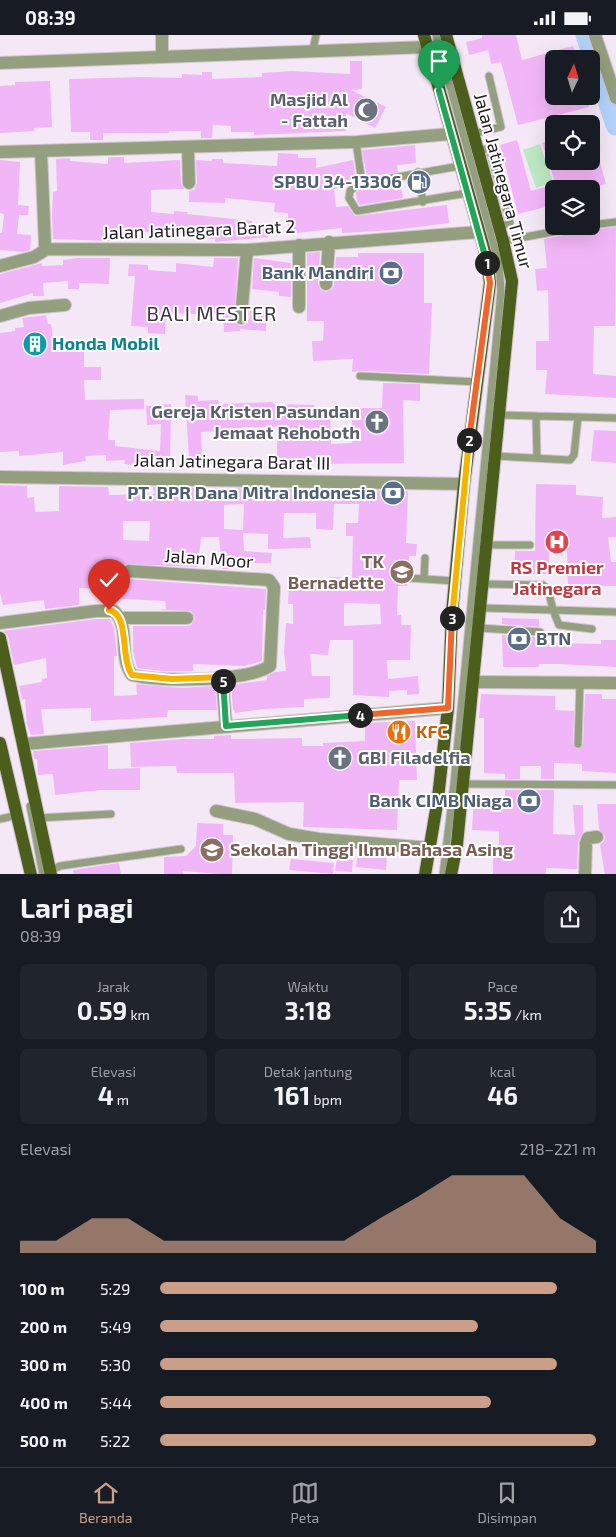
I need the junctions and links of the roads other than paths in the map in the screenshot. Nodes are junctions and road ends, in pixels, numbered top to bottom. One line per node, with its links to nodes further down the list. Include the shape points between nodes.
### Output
1 (162, 35): 8 (street)
2 (316, 35): 7 (lane)
3 (436, 35): 78 (lane, via 498,264 501,291)
4 (446, 35): 13 (main road, Jalan Jatinegara Timur)
5 (595, 35): 11 (street)
6 (426, 41): 7 (street); 12 (main road, Jalan Jatinegara Timur)
7 (314, 51): 8 (street)
8 (162, 55): 9 (street)
9 (0, 63)
10 (489, 76): 13 (lane, via 501,127)
11 (615, 91)
12 (450, 134): 14 (street); 18 (main road, Jalan Jatinegara Timur)
13 (472, 134): 28 (main road, Jalan Jatinegara Timur)
14 (356, 142): 15 (street); 21 (lane)
15 (188, 148): 17 (street); 20 (street)
16 (0, 152): 17 (street)
17 (41, 152): 31 (street)
18 (460, 166): 19 (lane); 22 (main road, Jalan Jatinegara Timur)
19 (418, 172): 21 (lane); 23 (lane)
20 (189, 183)
21 (362, 183): 23 (lane, via 350,191 349,198 357,211)
22 (468, 193): 23 (lane); 26 (main road, Jalan Jatinegara Timur)
23 (423, 202)
24 (616, 223): 25 (lane)
25 (600, 224)
26 (479, 233): 29 (street, Jalan Jatinegara Barat 2); 40 (main road, Jalan Jatinegara Timur, via 490,283)
27 (545, 233): 28 (lane)
28 (503, 241): 41 (main road, Jalan Jatinegara Timur, via 512,281 512,298)
29 (329, 242): 30 (street, Jalan Jatinegara Barat 2); 34 (street)
30 (300, 245): 32 (street, Jalan Jatinegara Barat 2); 36 (street)
31 (47, 249): 32 (street, Jalan Jatinegara Barat 2); 33 (street, via 34,257)
32 (247, 250): 38 (street)
33 (0, 266)
34 (326, 284)
35 (65, 305): 37 (street, via 29,308)
36 (299, 307)
37 (0, 316)
38 (241, 318)
39 (360, 376): 40 (lane)
40 (478, 382): 48 (main road, Jalan Jatinegara Timur)
41 (498, 415): 42 (lane); 45 (main road, Jalan Jatinegara Timur)
42 (536, 416): 43 (lane); 46 (lane)
43 (578, 417): 44 (lane); 46 (lane, via 573,459)
44 (616, 418)
45 (494, 455): 46 (lane); 49 (main road, Jalan Jatinegara Timur)
46 (537, 457)
47 (0, 477): 48 (street, Jalan Jatinegara Barat III)
48 (464, 483): 55 (main road, Jalan Jatinegara Timur)
49 (487, 545): 50 (lane); 56 (main road, Jalan Jatinegara Timur)
50 (530, 545)
51 (425, 558): 54 (lane)
52 (129, 571): 68 (street, Jalan Moor, via 269,580 273,583 270,666 257,672)
53 (409, 578): 54 (lane)
54 (424, 579): 55 (lane)
55 (455, 581): 72 (main road, Jalan Jatinegara Timur)
56 (484, 584): 57 (main road, Jalan Jatinegara Timur); 58 (lane, via 543,585 548,589)
57 (481, 608): 58 (lane); 63 (main road, Jalan Jatinegara Timur)
58 (554, 610): 59 (lane); 64 (lane, via 559,625)
59 (616, 612)
60 (120, 618): 61 (street); 62 (street, via 114,611 96,611); 68 (street, Jalan Moor, via 126,665 132,675 172,679)
61 (187, 618)
62 (0, 623)
63 (480, 628): 65 (lane); 69 (main road, Jalan Jatinegara Timur)
64 (592, 629)
65 (540, 632)
66 (0, 639): 75 (main road)
67 (0, 668): 88 (lane)
68 (222, 677): 73 (street)
69 (474, 682): 70 (street); 78 (main road, Jalan Jatinegara Timur)
70 (580, 683): 71 (street); 76 (lane)
71 (616, 683)
72 (448, 708): 73 (street); 77 (main road, Jalan Jatinegara Timur)
73 (226, 726): 75 (street)
74 (0, 743): 82 (main road)
75 (24, 744): 83 (main road)
76 (578, 744)
77 (440, 782): 78 (main road); 86 (main road, Jalan Jatinegara Timur)
78 (458, 783): 79 (lane); 91 (lane); 92 (main road, Jalan Jatinegara Timur, via 457,849)
79 (616, 785)
80 (216, 811): 86 (street, via 255,819 290,834)
81 (111, 814): 83 (lane)
82 (18, 815): 84 (lane); 89 (main road)
83 (39, 818): 88 (main road)
84 (0, 819)
85 (597, 837): 93 (street, via 588,839 586,843)
86 (430, 848): 90 (main road, Jalan Jatinegara Timur)
87 (181, 849): 88 (lane, via 60,866)
88 (48, 873)
89 (31, 874)
90 (425, 874)
91 (443, 874)
92 (450, 874)
93 (584, 874)

